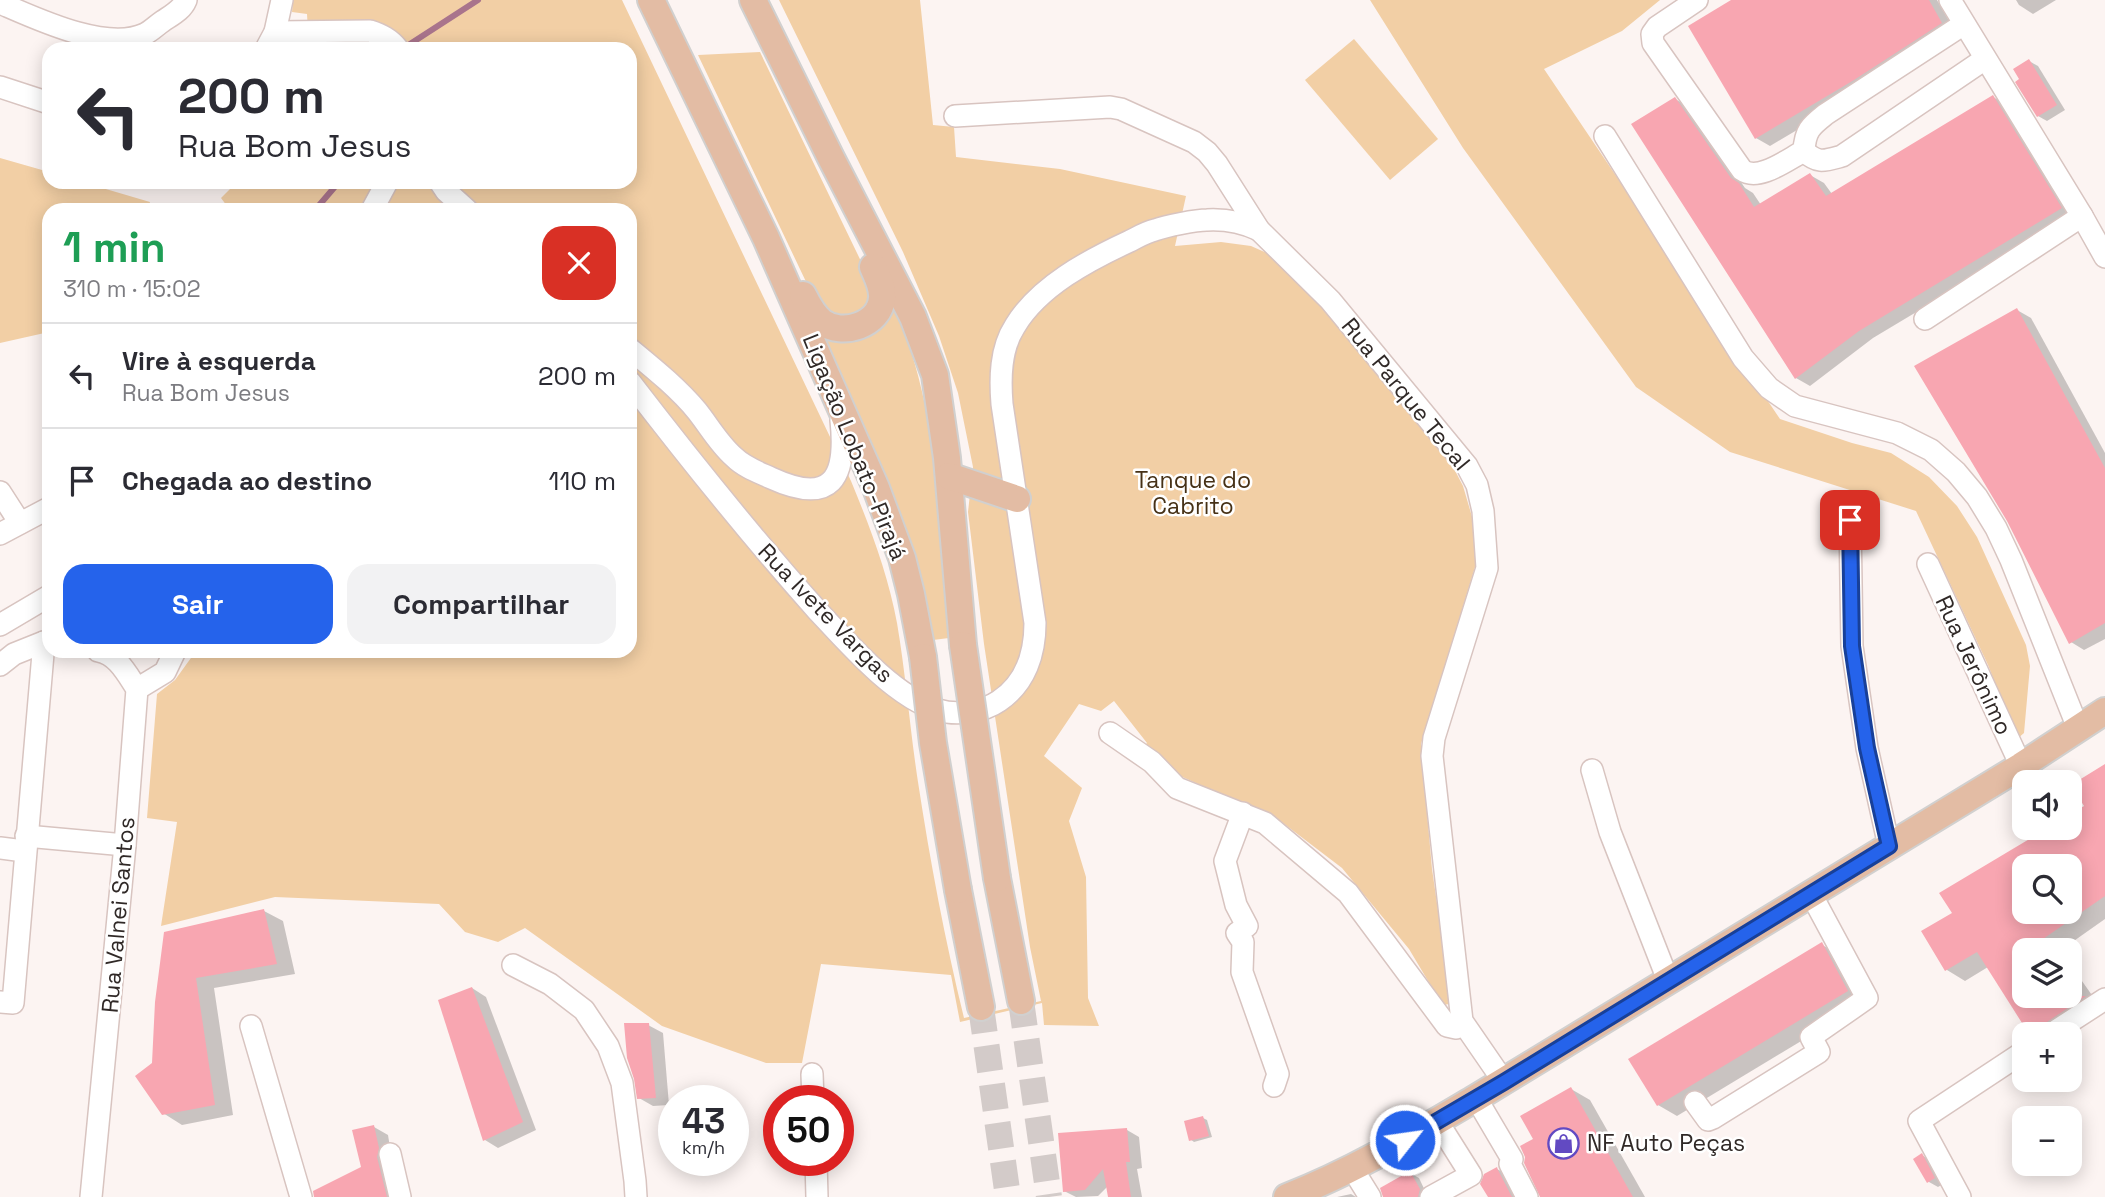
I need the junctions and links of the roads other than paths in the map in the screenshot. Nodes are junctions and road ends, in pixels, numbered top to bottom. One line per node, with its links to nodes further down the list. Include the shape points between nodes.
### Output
1 (187, 0): 6 (street, via 145,34 123,39 57,27)
2 (282, 0): 9 (street)
3 (753, 0): 17 (main road)
4 (1697, 0): 16 (street, via 1657,27 1653,43 1734,160 1748,174 1761,173)
5 (1950, 0): 8 (street)
6 (0, 3)
7 (655, 9): 22 (main road, Ligação Lobato-Pirajá)
8 (1964, 24): 11 (street); 16 (street, via 1826,114 1811,126)
9 (271, 40): 10 (street, via 370,31)
10 (393, 42)
11 (1985, 59): 16 (street, via 1842,156 1824,161 1812,159); 20 (street)
12 (0, 87): 13 (street)
13 (42, 101)
14 (955, 116): 21 (street, Rua Parque Tecal, via 1121,109 1208,152)
15 (1605, 136): 45 (street, via 1743,358 1769,388 1795,405 1897,433 1931,450 1977,497 2011,560)
16 (1804, 150)
17 (831, 158): 22 (main road, via 882,289 875,315 845,329 823,323); 28 (main road, via 913,317 934,375)
18 (445, 189): 19 (street)
19 (459, 203)
20 (2082, 216): 23 (street); 24 (street)
21 (1259, 230): 30 (street, Rua Ivete Vargas, via 1223,219 1154,230 1074,272 1030,306 1013,328 1000,376); 61 (street, Rua Parque Tecal, via 1330,300 1477,485 1488,568 1432,756)
22 (766, 238): 27 (main road, Ligação Lobato-Pirajá)
23 (2105, 257)
24 (1925, 319)
25 (637, 355): 27 (street, via 685,398 733,457 788,486 822,487 835,478 844,445)
26 (637, 391): 30 (street, Rua Ivete Vargas, via 831,625 888,681 937,710 960,713 996,703 1011,693 1032,656 1035,623)
27 (839, 400): 60 (main road, Ligação Lobato-Pirajá, bridge, via 902,558 911,594)
28 (949, 476): 30 (main road); 59 (main road, bridge, via 963,645 997,878)
29 (0, 492): 33 (street)
30 (1017, 499)
31 (42, 512): 33 (street)
32 (1850, 520): 52 (street, via 1852,646 1867,748)
33 (20, 523): 34 (street)
34 (0, 534)
35 (1928, 564): 47 (street, Rua Jerônimo)
36 (42, 600): 37 (street)
37 (0, 625)
38 (42, 644): 42 (street)
39 (44, 658): 50 (street)
40 (113, 658): 43 (street)
41 (172, 658): 43 (street, via 165,672)
42 (0, 665)
43 (137, 689): 51 (street, Rua Valnei Santos)
44 (2105, 710): 45 (main road)
45 (2078, 728): 47 (main road)
46 (1110, 733): 49 (street, via 1152,762 1177,788)
47 (2021, 766): 52 (main road)
48 (1592, 770): 56 (street, via 1615,845)
49 (1243, 813): 61 (street, via 1265,823 1351,896 1447,1026 1456,1028); 68 (street, via 1225,862 1247,926 1237,933 1243,942 1242,972 1278,1074)
50 (25, 844): 51 (street); 53 (street); 58 (street)
51 (125, 845): 76 (street, Rua Valnei Santos)
52 (1889, 846): 54 (main road)
53 (0, 848)
54 (1811, 894): 56 (main road); 70 (street, via 1867,998 1811,1037 1819,1052 1713,1118 1707,1120)
55 (513, 965): 79 (street, via 550,984 584,1010 608,1046 622,1083)
56 (1668, 980): 66 (main road)
57 (2105, 999): 62 (street)
58 (6, 1002)
59 (1021, 1002)
60 (981, 1007)
61 (1462, 1021): 66 (street, Rua Parque Tecal)
62 (2069, 1022)
63 (251, 1027): 77 (street)
64 (2012, 1060): 84 (street, via 1919,1121)
65 (812, 1074): 67 (street)
66 (1504, 1082): 69 (main road)
67 (812, 1085)
68 (1274, 1087)
69 (1476, 1098): 71 (main road); 83 (street, via 1512,1159 1510,1164)
70 (1695, 1102)
71 (1437, 1121): 73 (main road); 82 (street, via 1471,1175)
72 (390, 1154): 78 (street)
73 (1352, 1168): 75 (main road); 81 (street)
74 (816, 1176): 80 (street)
75 (1293, 1196)
76 (91, 1197)
77 (301, 1197)
78 (400, 1197)
79 (636, 1197)
80 (817, 1197)
81 (1370, 1197)
82 (1432, 1197)
83 (1527, 1197)
84 (1960, 1197)

